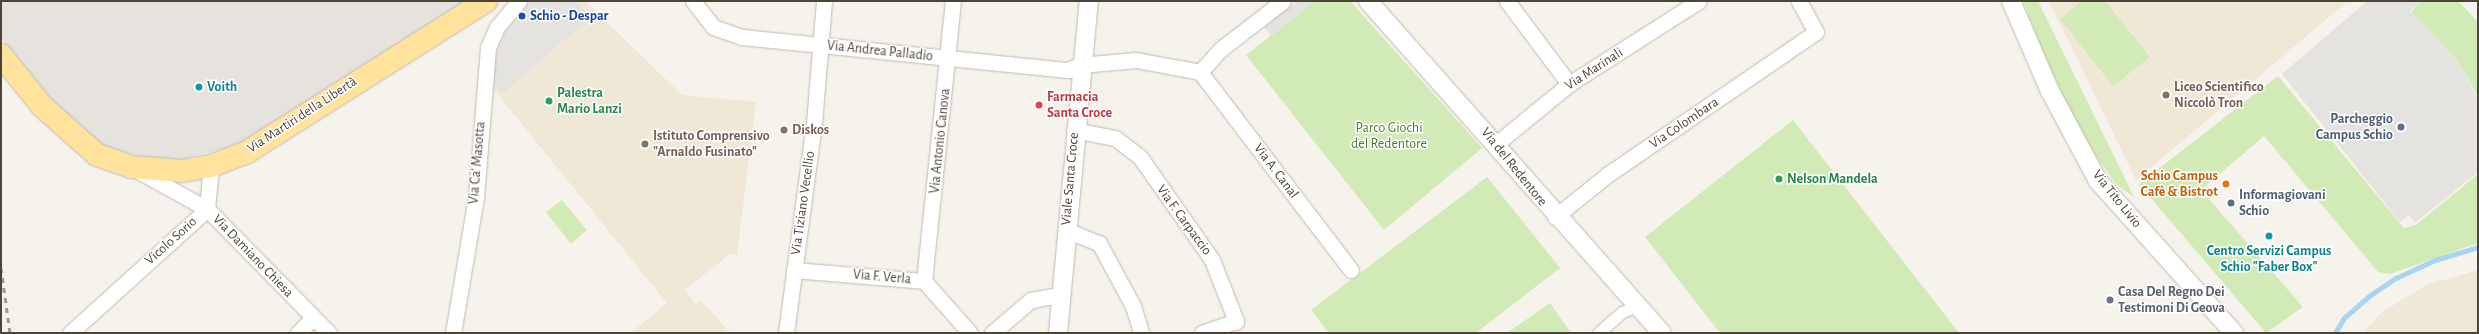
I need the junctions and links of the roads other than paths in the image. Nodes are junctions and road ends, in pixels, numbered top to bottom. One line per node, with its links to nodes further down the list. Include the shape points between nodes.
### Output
1 (486, 1): 21 (main road, Via Martiri della Libertà, via 248,152)
2 (518, 1): 35 (street, Via Ca' Masotta, via 497,27 488,48 476,197)
3 (693, 1): 13 (street, Via Andrea Palladio, via 713,27 742,37)
4 (824, 1): 13 (street, Via Tiziano Vecellio)
5 (953, 1): 15 (street, Via Antonio Canova)
6 (1088, 1): 16 (street, Viale Santa Croce)
7 (1283, 1): 17 (street, via 1221,49)
8 (1368, 1): 20 (street, Via del Redentore)
9 (1698, 1): 18 (street, Via Marinali)
10 (1799, 1): 24 (street, Via Colombara, via 1816,32 1607,175)
11 (2012, 1): 44 (street, Via Tito Livio, via 2050,91 2098,181)
12 (1514, 3): 18 (street)
13 (822, 44): 15 (street, Via Andrea Palladio); 26 (street, Via Tiziano Vecellio)
14 (1, 56): 22 (main road, Via Martiri della Libertà, via 42,106 78,141 96,154)
15 (948, 58): 16 (street, Via Andrea Palladio, via 1068,70); 28 (street, Via Antonio Canova)
16 (1080, 65): 17 (street, Via Andrea Palladio, via 1136,60); 19 (street, Viale Santa Croce)
17 (1200, 72): 27 (street, Via A. Canal)
18 (1570, 84): 20 (street, Via Marinali)
19 (1074, 130): 25 (street, Viale Santa Croce); 41 (street, Via F. Carpaccio, via 1115,138 1140,157 1212,260 1236,321)
20 (1496, 144): 24 (street, Via del Redentore)
21 (211, 166): 22 (main road, Via Martiri della Libertà, via 182,171); 23 (street, Via Damiano Chiesa)
22 (131, 167): 23 (street, Vicolo Sorio)
23 (207, 209): 31 (street, Via Damiano Chiesa); 32 (street, Vicolo Sorio)
24 (1555, 217): 30 (street, Via del Redentore)
25 (1066, 230): 29 (street, Viale Santa Croce); 40 (street, via 1099,243 1133,306)
26 (794, 270): 28 (street, Via F. Verla); 36 (street, Via Tiziano Vecellio)
27 (1351, 270)
28 (924, 281): 37 (street, Via F. Verla)
29 (1060, 295): 38 (street, via 1031,300); 39 (street, Viale Santa Croce)
30 (1636, 306): 42 (street, via 1622,312); 43 (street, Via del Redentore)
31 (313, 318): 33 (street); 34 (street, Via Damiano Chiesa)
32 (70, 333)
33 (298, 333)
34 (329, 333)
35 (453, 333)
36 (786, 333)
37 (970, 333)
38 (992, 333)
39 (1058, 333)
40 (1140, 333)
41 (1202, 333)
42 (1598, 333)
43 (1662, 333)
44 (2234, 333)

